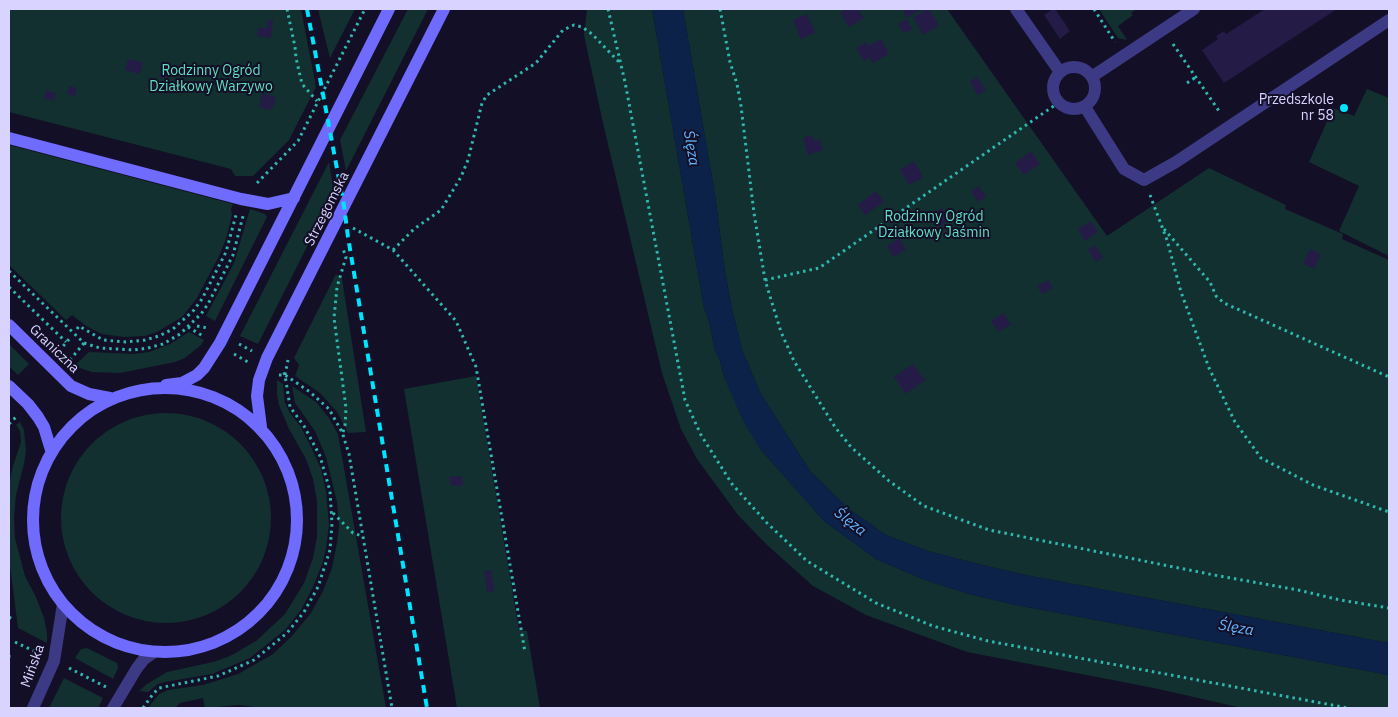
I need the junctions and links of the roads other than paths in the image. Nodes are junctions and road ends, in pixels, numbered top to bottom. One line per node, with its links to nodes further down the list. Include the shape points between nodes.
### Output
1 (389, 9): 10 (main road)
2 (444, 9): 15 (main road, Strzegomska, via 267,358 257,396)
3 (1016, 9): 6 (street)
4 (1194, 9): 7 (street)
5 (1389, 20): 8 (street, via 1144,180 1124,169)
6 (1060, 72): 7 (street, via 1076,66); 8 (street, via 1052,87 1058,103 1073,110)
7 (1092, 76): 8 (street, via 1096,90 1094,98)
8 (1085, 107)
9 (9, 138): 10 (main road, via 241,199 268,204)
10 (294, 198): 13 (main road, via 224,336 204,368 182,383)
11 (9, 325): 14 (main road, Graniczna, via 70,386)
12 (9, 386): 16 (main road, via 38,418)
13 (156, 386): 14 (main road, via 132,389); 15 (main road, via 210,399)
14 (110, 398): 16 (main road, via 78,419)
15 (261, 427): 18 (main road, via 276,443 295,487 299,522 289,570 270,601 249,622 227,637 196,648)
16 (51, 450): 17 (main road, via 40,475 34,503 34,528 42,567)
17 (64, 604): 18 (main road, via 101,635 130,647); 19 (street, Mińska, via 54,661)
18 (154, 652): 20 (street, via 137,668)
19 (33, 708)
20 (112, 708)

